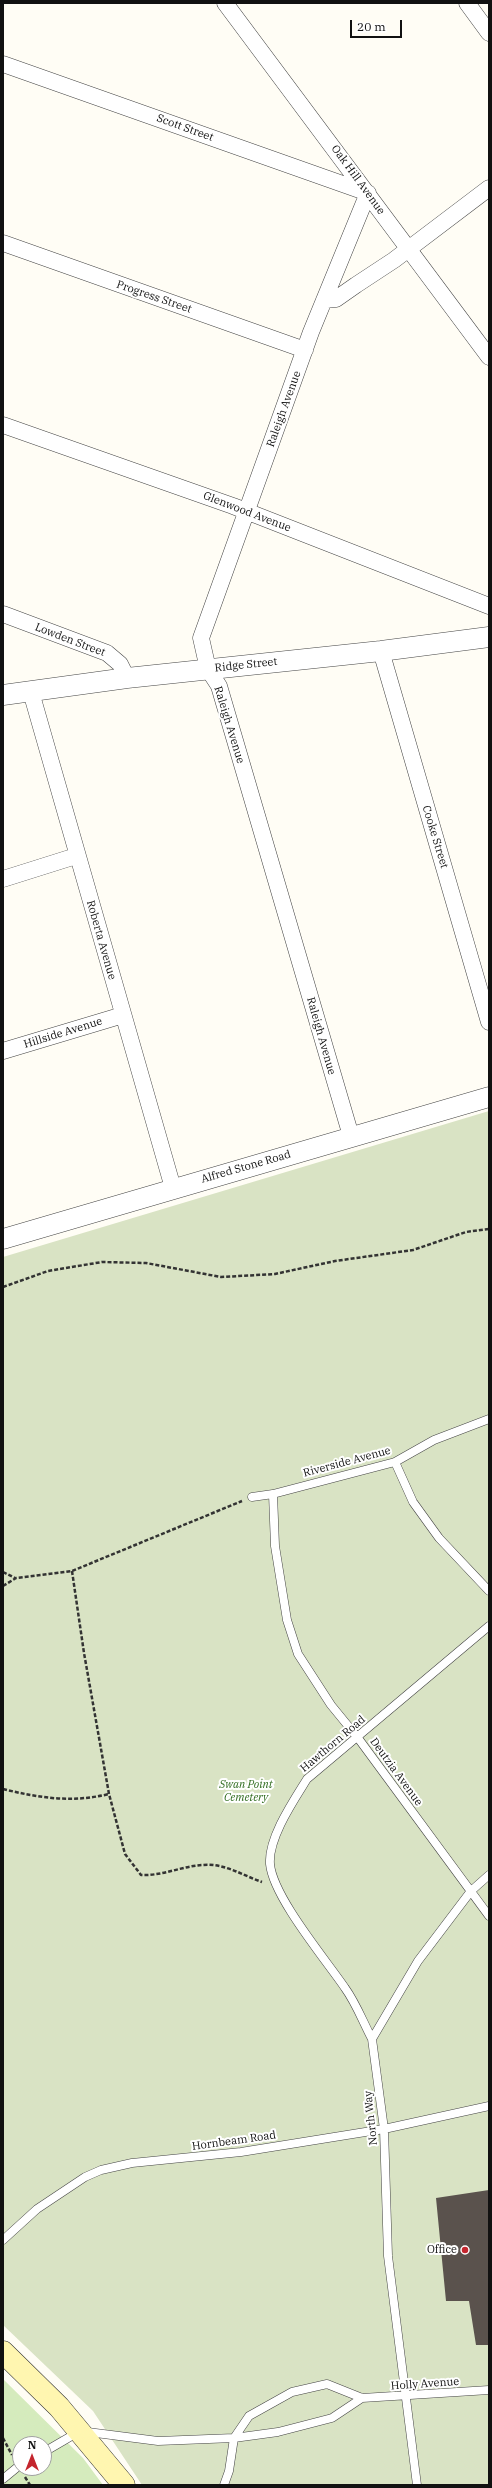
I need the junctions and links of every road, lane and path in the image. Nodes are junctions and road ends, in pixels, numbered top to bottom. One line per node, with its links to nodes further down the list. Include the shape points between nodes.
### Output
1 (225, 3): 6 (street, Oak Hill Avenue)
2 (466, 3): 3 (street)
3 (489, 33)
4 (3, 64): 6 (street, Scott Street)
5 (489, 188): 8 (street)
6 (368, 193): 8 (street, Oak Hill Avenue); 9 (street, Raleigh Avenue)
7 (3, 243): 10 (street, Progress Street)
8 (408, 249): 9 (street, via 336,299); 11 (street, Oak Hill Avenue)
9 (324, 300): 10 (street, Raleigh Avenue)
10 (305, 350): 13 (street, Raleigh Avenue)
11 (489, 357)
12 (3, 425): 13 (street, Glenwood Avenue)
13 (247, 512): 14 (street, Glenwood Avenue); 18 (street, Raleigh Avenue, via 201,638)
14 (489, 606)
15 (3, 614): 19 (street, Lowden Street, via 107,653 120,664)
16 (489, 637): 17 (street, Ridge Street)
17 (380, 651): 18 (street, Ridge Street); 25 (street, Cooke Street)
18 (208, 669): 19 (street, Ridge Street); 28 (street, Raleigh Avenue, via 219,686)
19 (126, 678): 20 (street, Ridge Street)
20 (31, 692): 21 (street, Ridge Street); 22 (street, Roberta Avenue)
21 (3, 695)
22 (76, 856): 23 (street); 24 (street, Roberta Avenue)
23 (3, 879)
24 (123, 1015): 26 (street, Hillside Avenue); 29 (street, Roberta Avenue)
25 (489, 1022)
26 (3, 1051)
27 (489, 1096): 28 (street, Alfred Stone Road)
28 (351, 1136): 29 (street, Alfred Stone Road)
29 (173, 1188): 31 (street, Alfred Stone Road)
30 (489, 1228): 32 (path, via 466,1232 413,1250 335,1261 275,1274 221,1277 146,1263 102,1262 48,1271)
31 (3, 1238)
32 (3, 1287)
33 (489, 1419): 34 (lane, Riverside Avenue, via 434,1440)
34 (395, 1462): 35 (lane, Riverside Avenue); 41 (lane, via 417,1508 439,1538)
35 (274, 1494): 36 (lane, Riverside Avenue); 43 (lane, Deutzia Avenue, via 275,1546 287,1620 298,1654 331,1705)
36 (252, 1497): 37 (path)
37 (72, 1571): 39 (path); 45 (path)
38 (3, 1572): 39 (path)
39 (16, 1578): 40 (path)
40 (3, 1586)
41 (489, 1591)
42 (489, 1626): 43 (lane, Hawthorn Road)
43 (358, 1738): 47 (lane, Hawthorn Road, via 307,1779 287,1810 275,1841 270,1864); 48 (lane, Deutzia Avenue, via 433,1843)
44 (3, 1789): 45 (path, via 30,1796 65,1799 86,1799)
45 (109, 1794): 47 (path, via 125,1854 141,1875 202,1865 232,1870 263,1882)
46 (489, 1875): 48 (lane)
47 (276, 1882): 50 (lane, Hawthorn Road, via 303,1930 347,1989)
48 (471, 1891): 49 (lane, Deutzia Avenue); 50 (lane, via 418,1961)
49 (489, 1916)
50 (372, 2039): 52 (lane, North Way)
51 (489, 2106): 52 (lane, Hornbeam Road)
52 (384, 2129): 53 (lane, Hornbeam Road, via 241,2152 132,2163 101,2170 86,2176 37,2209); 56 (lane, North Way, via 388,2256)
53 (3, 2240)
54 (3, 2352): 58 (main road)
55 (489, 2390): 56 (lane, Holly Avenue)
56 (406, 2397): 57 (lane, Holly Avenue); 65 (lane, North Way)
57 (362, 2398): 59 (lane, via 332,2418 278,2432); 59 (lane, via 327,2384 292,2392 249,2416)
58 (80, 2431): 59 (lane, via 158,2441); 60 (lane); 63 (main road)
59 (234, 2438): 64 (lane)
60 (52, 2447)
61 (12, 2472): 62 (lane)
62 (3, 2479)
63 (124, 2485)
64 (224, 2485)
65 (417, 2485)

